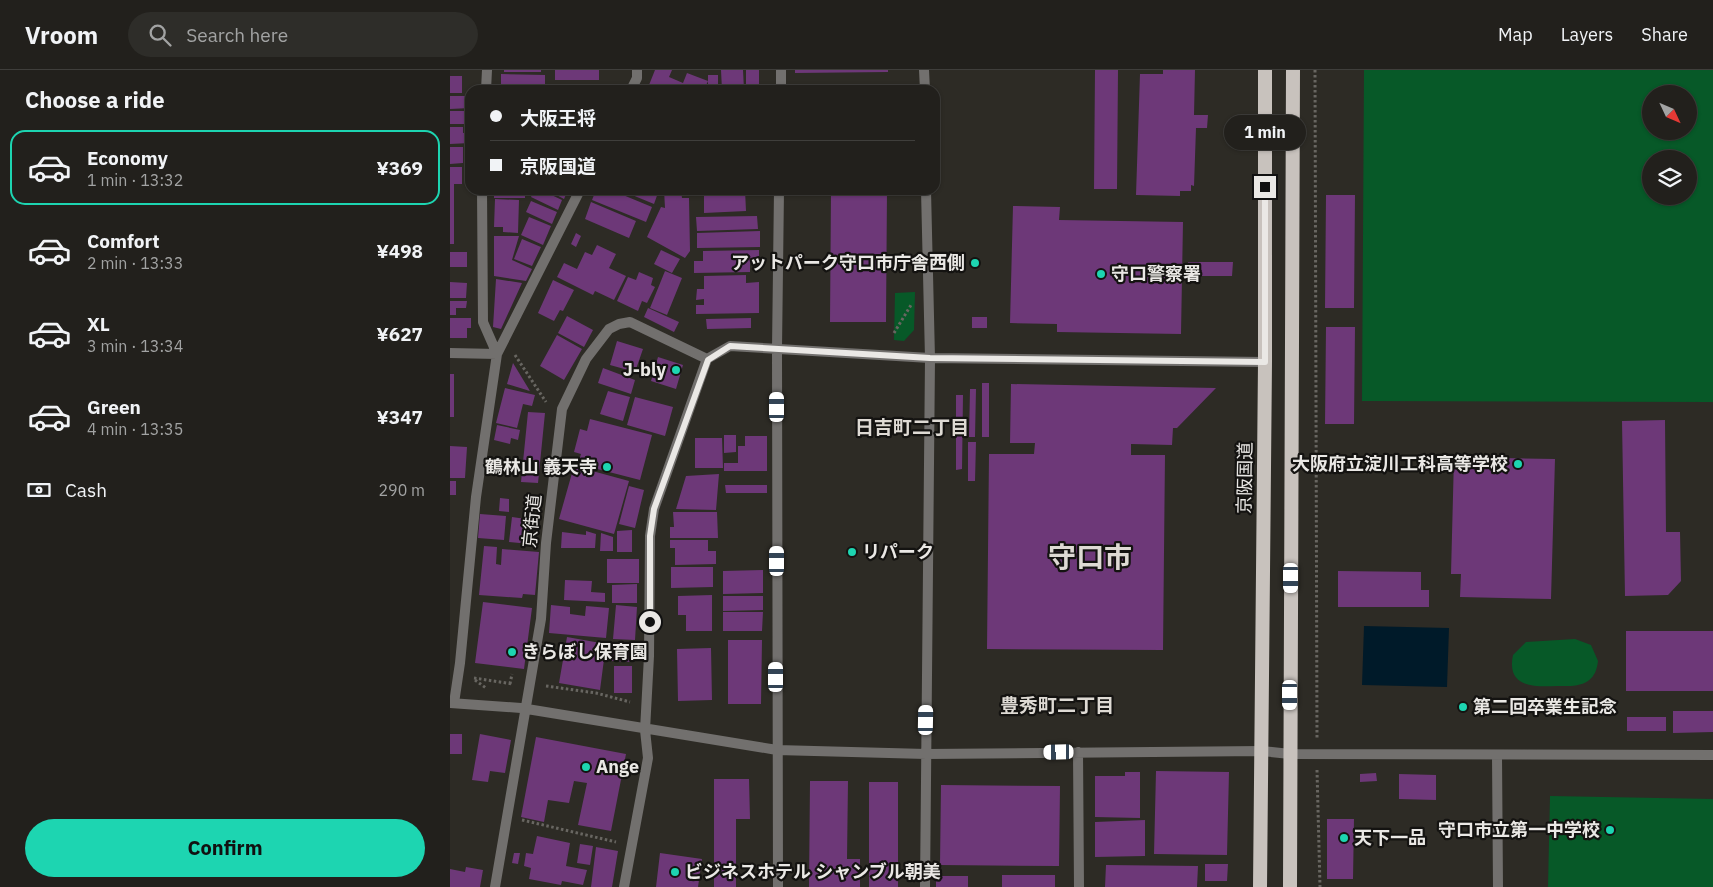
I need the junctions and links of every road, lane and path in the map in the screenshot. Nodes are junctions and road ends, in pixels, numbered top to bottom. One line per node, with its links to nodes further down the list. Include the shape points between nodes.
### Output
1 (486, 70): 8 (street)
2 (637, 70): 9 (street)
3 (781, 70): 10 (street)
4 (924, 70): 11 (street)
5 (1265, 70): 24 (highway, 京阪国道)
6 (1293, 70): 37 (highway)
7 (1315, 70): 38 (path)
8 (486, 85)
9 (634, 85)
10 (781, 85)
11 (925, 85)
12 (482, 195): 21 (street, via 483,322)
13 (577, 195): 21 (street)
14 (780, 195): 18 (street)
15 (926, 195): 22 (street)
16 (912, 301): 17 (path)
17 (894, 333)
18 (777, 348): 22 (street); 23 (street, via 730,346); 33 (street)
19 (513, 351): 25 (path)
20 (450, 353): 21 (street)
21 (497, 354): 31 (street, via 476,497 460,663)
22 (930, 358): 24 (street); 36 (street)
23 (708, 360): 28 (street, 京街道, via 630,322 609,329 586,359 562,409 546,543 541,619); 32 (street, via 654,509 650,536)
24 (1265, 362): 34 (highway, 京阪国道)
25 (548, 404)
26 (512, 674): 27 (path)
27 (510, 684): 28 (path); 29 (path, via 471,678)
28 (531, 685): 30 (path, via 596,693); 43 (street, 京街道)
29 (493, 689)
30 (626, 701)
31 (452, 703): 32 (street, via 521,708)
32 (645, 730): 33 (street); 42 (street, via 648,758)
33 (777, 750): 36 (street); 45 (street)
34 (1262, 751): 35 (street); 37 (street); 48 (highway, 京阪国道)
35 (1078, 752): 36 (street); 47 (street)
36 (926, 754): 46 (street)
37 (1290, 754): 38 (street); 49 (highway)
38 (1317, 754): 39 (street); 50 (path)
39 (1497, 755): 40 (street); 51 (street)
40 (1713, 755)
41 (522, 820): 42 (path)
42 (631, 845): 44 (street)
43 (495, 887)
44 (624, 887)
45 (778, 887)
46 (925, 887)
47 (1079, 887)
48 (1260, 887)
49 (1290, 887)
50 (1320, 887)
51 (1498, 887)

